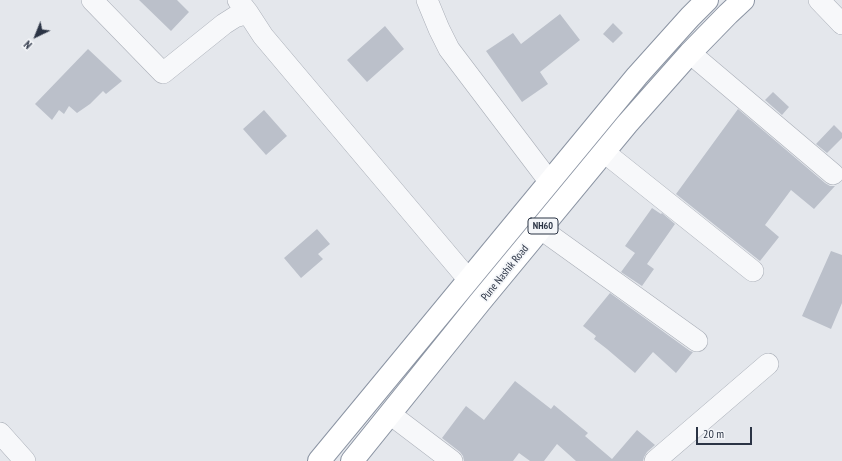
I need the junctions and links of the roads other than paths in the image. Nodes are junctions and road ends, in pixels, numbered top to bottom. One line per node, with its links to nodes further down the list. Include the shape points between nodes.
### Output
1 (92, 0): 6 (street, via 163,73 235,17)
2 (427, 0): 11 (street, via 449,49)
3 (707, 0): 11 (highway, NH60, via 637,76)
4 (743, 0): 8 (highway, Pune Nashik Road / NH60)
5 (819, 0): 7 (street)
6 (243, 6): 14 (street, via 263,36)
7 (839, 14)
8 (690, 53): 9 (highway, Pune Nashik Road / NH60); 10 (street)
9 (604, 152): 12 (highway, Pune Nashik Road / NH60); 13 (street)
10 (833, 174)
11 (549, 181): 14 (highway, NH60)
12 (540, 229): 15 (street); 17 (highway, Pune Nashik Road / NH60)
13 (753, 270)
14 (468, 279): 20 (highway, NH60)
15 (697, 341)
16 (768, 364): 23 (street)
17 (390, 414): 21 (highway, Pune Nashik Road / NH60); 22 (street)
18 (0, 433): 19 (street)
19 (25, 461)
20 (319, 461)
21 (352, 461)
22 (452, 461)
23 (655, 461)

